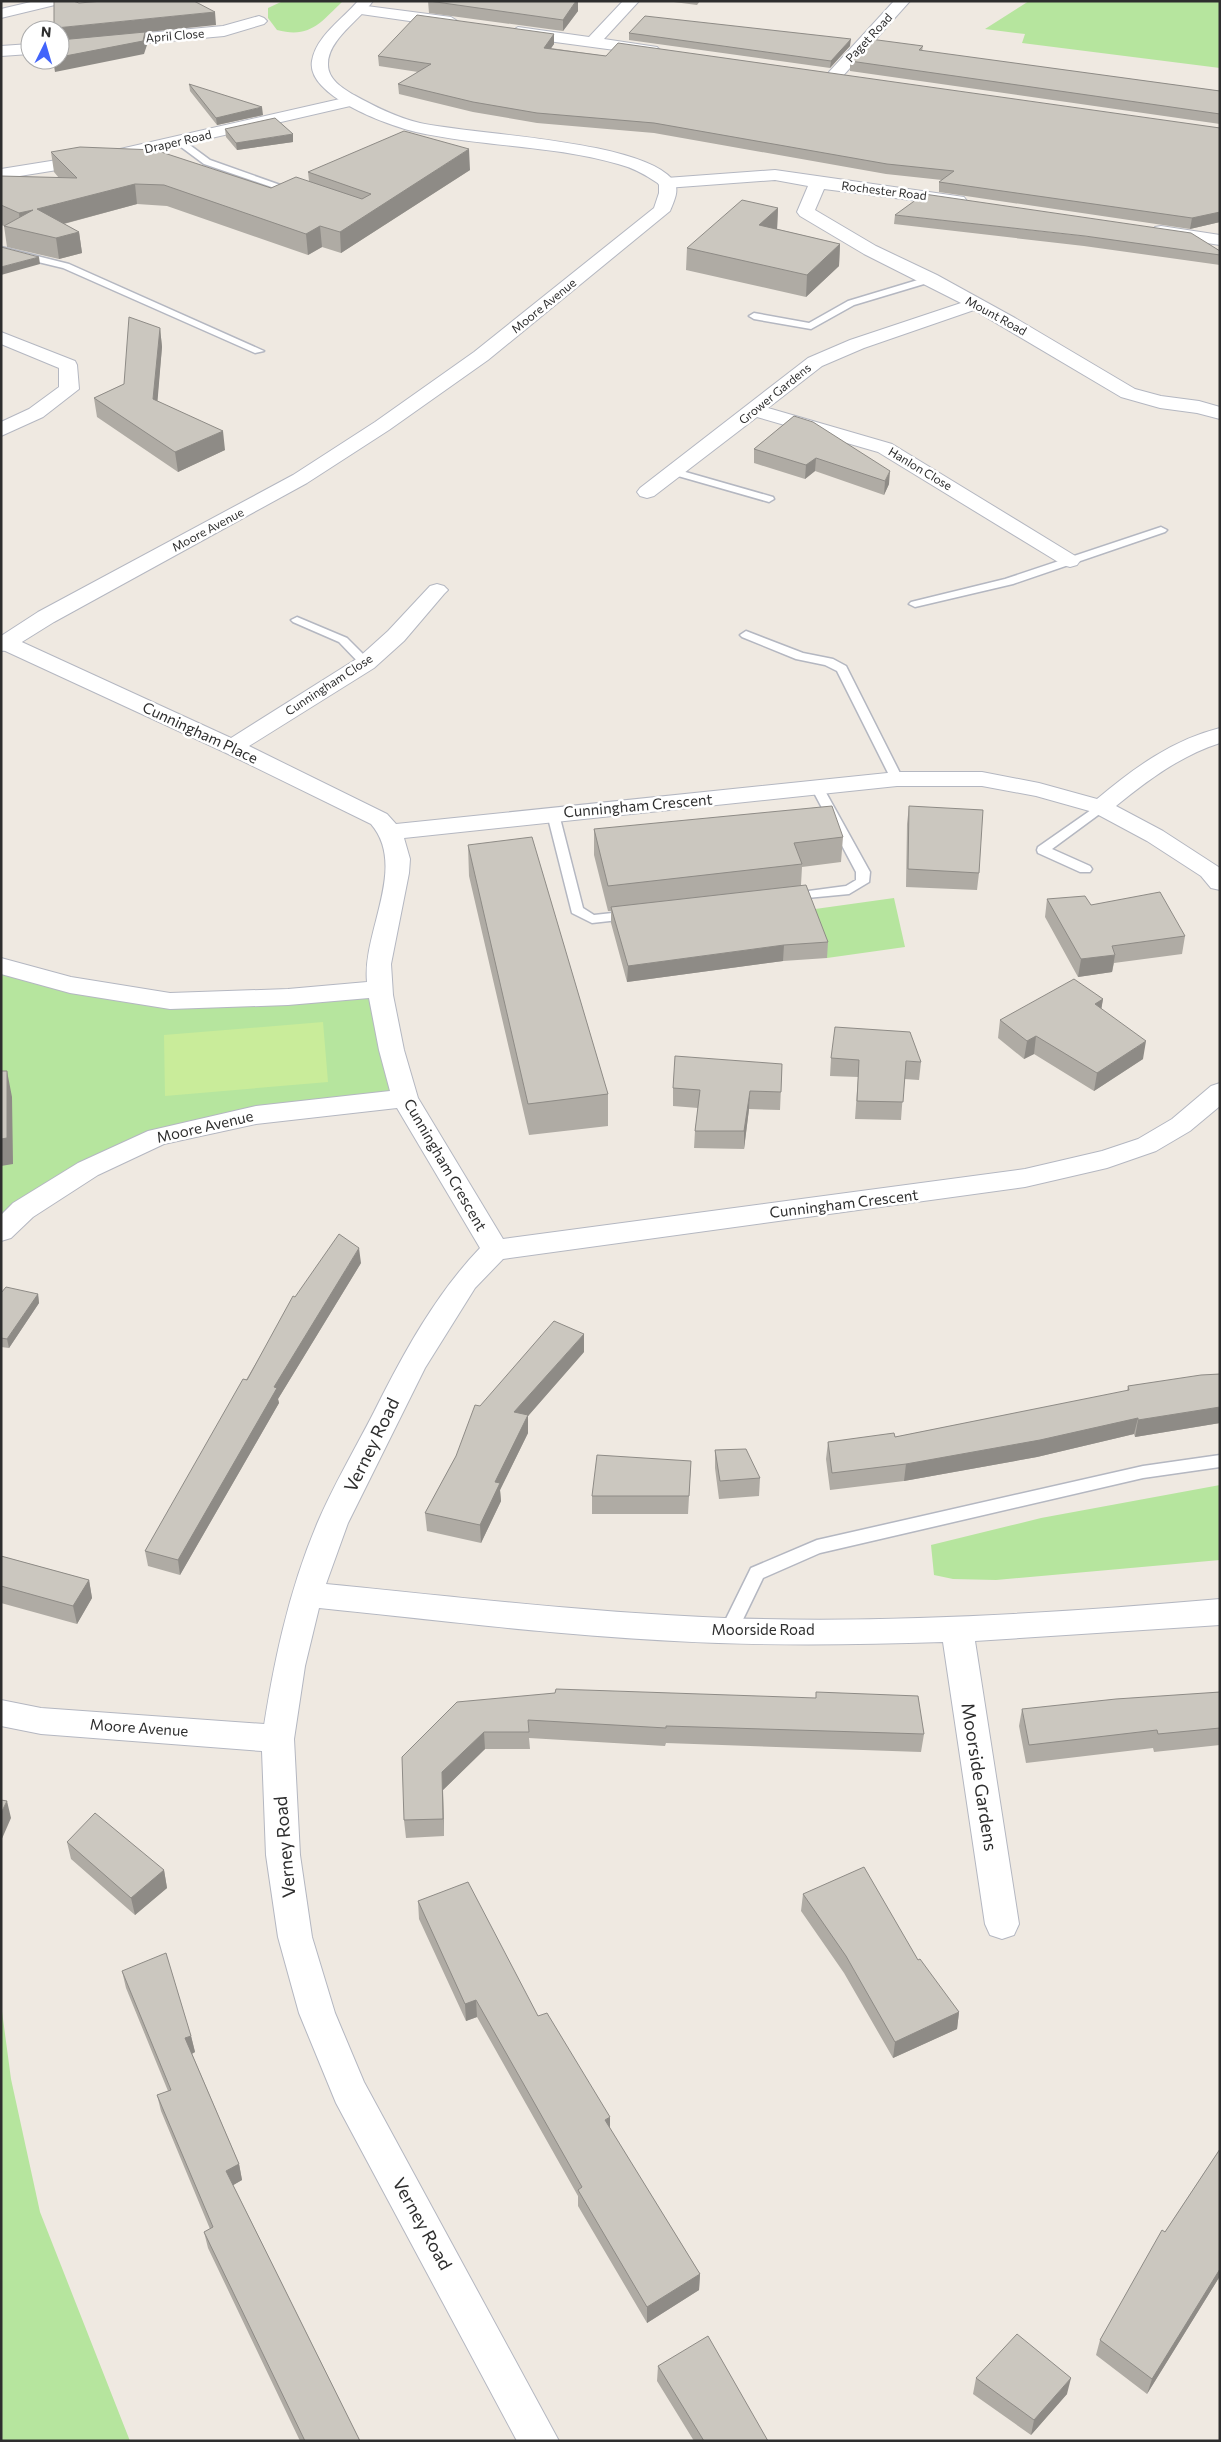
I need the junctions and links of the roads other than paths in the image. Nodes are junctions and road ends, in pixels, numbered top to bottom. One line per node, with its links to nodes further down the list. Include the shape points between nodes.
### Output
1 (54, 1): 5 (street)
2 (632, 1): 9 (street)
3 (903, 1): 15 (street, Paget Road)
4 (363, 6): 7 (street); 17 (street, via 328,42 320,60 322,78)
5 (1, 14)
6 (259, 21): 10 (street, April Close, via 224,31)
7 (463, 24)
8 (501, 29): 9 (street)
9 (593, 42): 13 (street)
10 (70, 45)
11 (20, 50): 12 (street)
12 (1, 51)
13 (670, 53)
14 (816, 72): 15 (street)
15 (835, 75): 16 (street)
16 (854, 78)
17 (353, 101): 18 (street, Draper Road); 20 (street, via 383,117 417,127 605,156 639,166 657,174)
18 (180, 142): 19 (street, Draper Road); 22 (lane, via 207,162)
19 (1, 174)
20 (666, 183): 21 (street, Rochester Road, via 775,175); 44 (street, Moore Avenue, via 668,195 661,211 628,240 481,356 389,421 300,479 46,617)
21 (818, 183): 23 (street, Rochester Road); 27 (street, Mount Road, via 806,212 870,250)
22 (301, 194)
23 (976, 203)
24 (1142, 228): 25 (street)
25 (1220, 240)
26 (1, 250): 31 (lane, via 66,266)
27 (931, 279): 28 (street, Mount Road); 29 (lane, via 851,303 812,326)
28 (975, 304): 32 (street, Grower Gardens, via 857,344 815,362); 33 (street, Mount Road, via 1128,393)
29 (754, 316)
30 (1, 337): 34 (street, via 68,365 69,389 36,413)
31 (259, 351)
32 (755, 410): 35 (street, Grower Gardens); 39 (street, Hanlon Close, via 885,448)
33 (1220, 413)
34 (1, 430)
35 (675, 472): 36 (street, Grower Gardens); 37 (lane)
36 (647, 492)
37 (770, 499)
38 (1161, 530): 39 (lane)
39 (1070, 561): 41 (lane, via 1004,585)
40 (437, 590): 45 (street, Cunningham Close, via 396,636)
41 (915, 604)
42 (297, 620): 45 (lane, via 343,640)
43 (746, 635): 48 (lane, via 842,669)
44 (3, 644): 47 (street, Cunningham Place)
45 (366, 663): 47 (street, Cunningham Close)
46 (1220, 735): 50 (street, via 1192,743 1151,766)
47 (232, 747): 52 (street, Cunningham Place, via 379,819)
48 (896, 779): 49 (street, Cunningham Crescent); 50 (street, Cunningham Crescent, via 982,779)
49 (818, 789): 51 (street, Cunningham Crescent); 55 (lane, via 863,872 862,882 849,890)
50 (1101, 807): 53 (lane, via 1043,850); 54 (street, Cunningham Crescent, via 1155,836 1210,872)
51 (553, 814): 52 (street, Cunningham Crescent); 56 (lane, via 577,910 592,918)
52 (390, 832): 58 (street, Cunningham Crescent, via 397,850 398,869 379,964)
53 (1085, 869)
54 (1220, 883)
55 (780, 898)
56 (642, 914)
57 (1, 966): 58 (street, via 70,985 170,1001 288,997)
58 (380, 989): 60 (street, Cunningham Crescent)
59 (1220, 1092): 62 (street, Cunningham Crescent, via 1181,1125 1148,1145 1107,1159 1025,1178)
60 (405, 1098): 61 (street, Moore Avenue, via 256,1115 157,1137 88,1169 23,1210); 62 (street, Cunningham Crescent)
61 (1, 1231)
62 (495, 1250): 64 (street, Verney Road, via 465,1281 412,1365 333,1523)
63 (1220, 1460): 67 (lane, via 1143,1472 817,1548 757,1573)
64 (307, 1594): 67 (street, Moorside Road, via 586,1623); 69 (street, Verney Road, via 289,1666)
65 (1220, 1612): 66 (street, Moorside Road)
66 (957, 1630): 67 (street, Moorside Road); 70 (street, Moorside Gardens)
67 (729, 1631)
68 (1, 1713): 69 (street, Moore Avenue, via 41,1721)
69 (278, 1738): 71 (street, Verney Road, via 283,1855 295,1937 317,2013 349,2091)
70 (1002, 1924)
71 (539, 2441)

